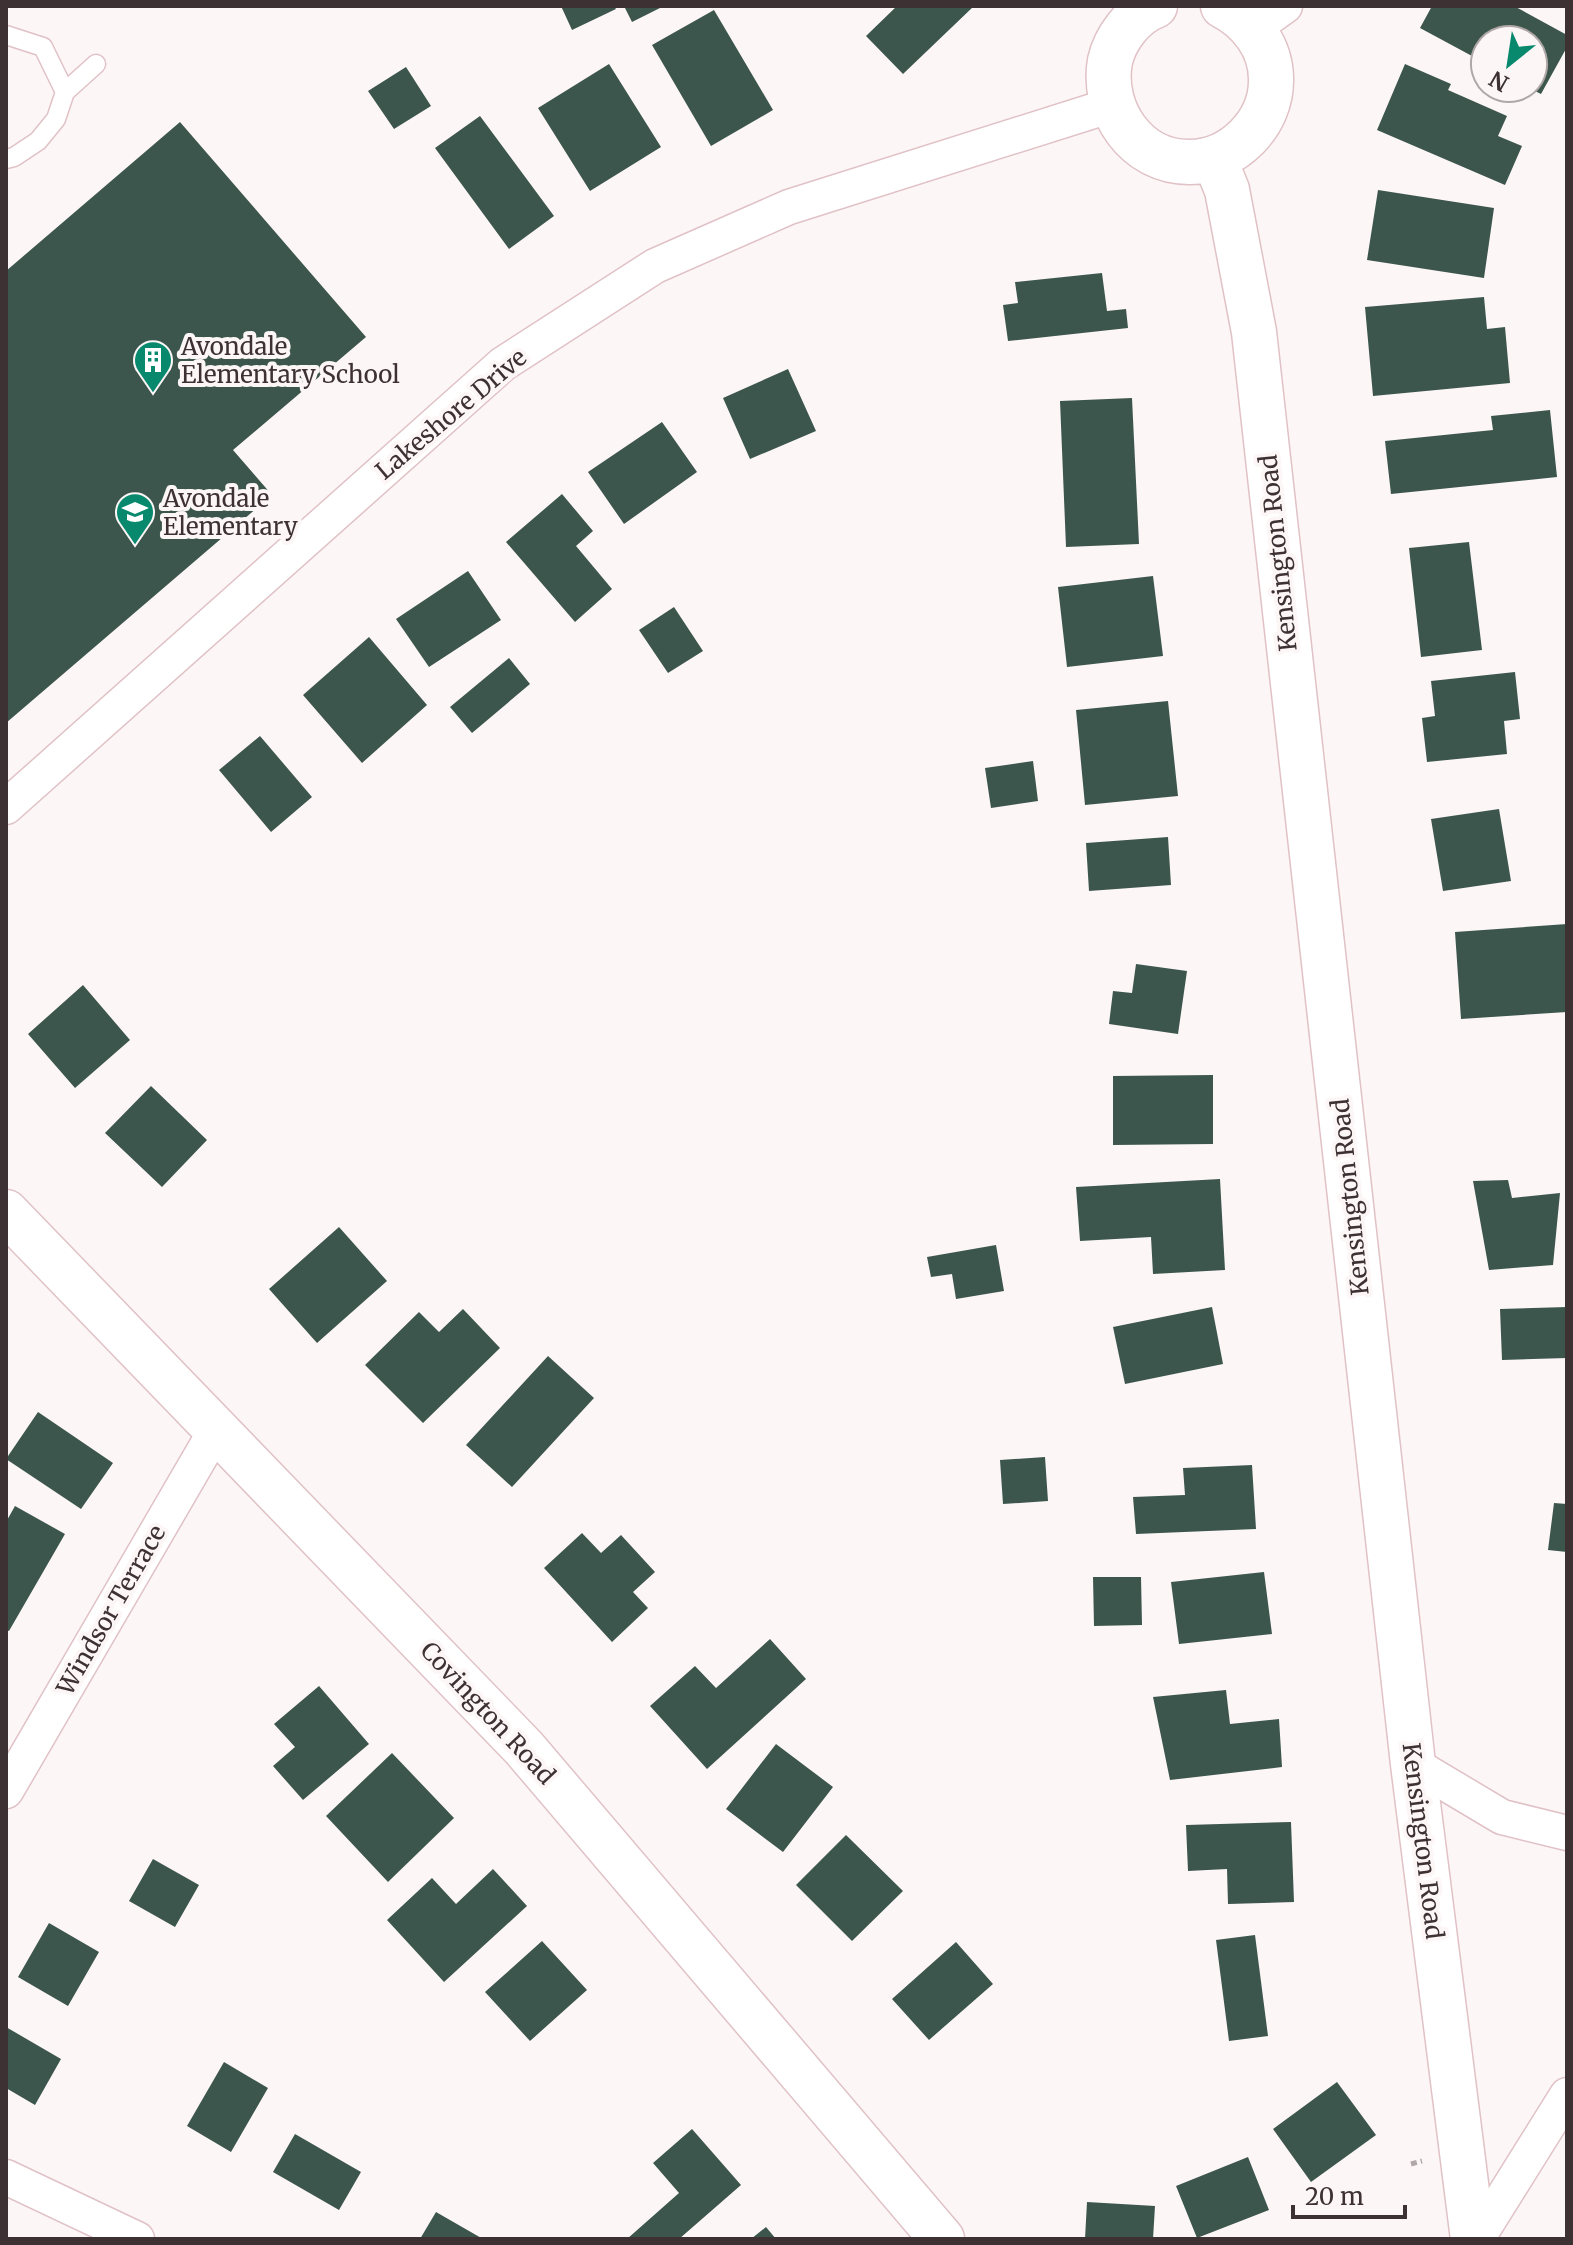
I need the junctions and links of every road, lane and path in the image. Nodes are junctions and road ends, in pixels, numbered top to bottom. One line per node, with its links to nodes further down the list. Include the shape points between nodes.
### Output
1 (1151, 7): 6 (street, via 1128,26 1112,50 1107,78)
2 (1254, 14): 7 (street, via 1272,78 1268,104 1238,146)
3 (6, 35): 5 (lane, via 43,47)
4 (96, 64): 5 (lane)
5 (65, 92): 8 (lane, via 56,119 38,141)
6 (1112, 105): 7 (street, via 1123,128 1164,158); 9 (street, Lakeshore Drive, via 789,207 655,266 503,364 479,373)
7 (1214, 158): 12 (street, Kensington Road, via 1227,190 1254,332)
8 (6, 159)
9 (6, 807)
10 (6, 1212): 11 (street, Covington Road)
11 (216, 1430): 13 (street, Windsor Terrace); 18 (street, Covington Road, via 524,1748)
12 (1413, 1764): 14 (street, via 1502,1817); 19 (street, Kensington Road)
13 (6, 1791)
14 (1567, 1833)
15 (1567, 2095): 19 (street)
16 (6, 2177): 17 (street)
17 (137, 2239)
18 (942, 2239)
19 (1475, 2239)

